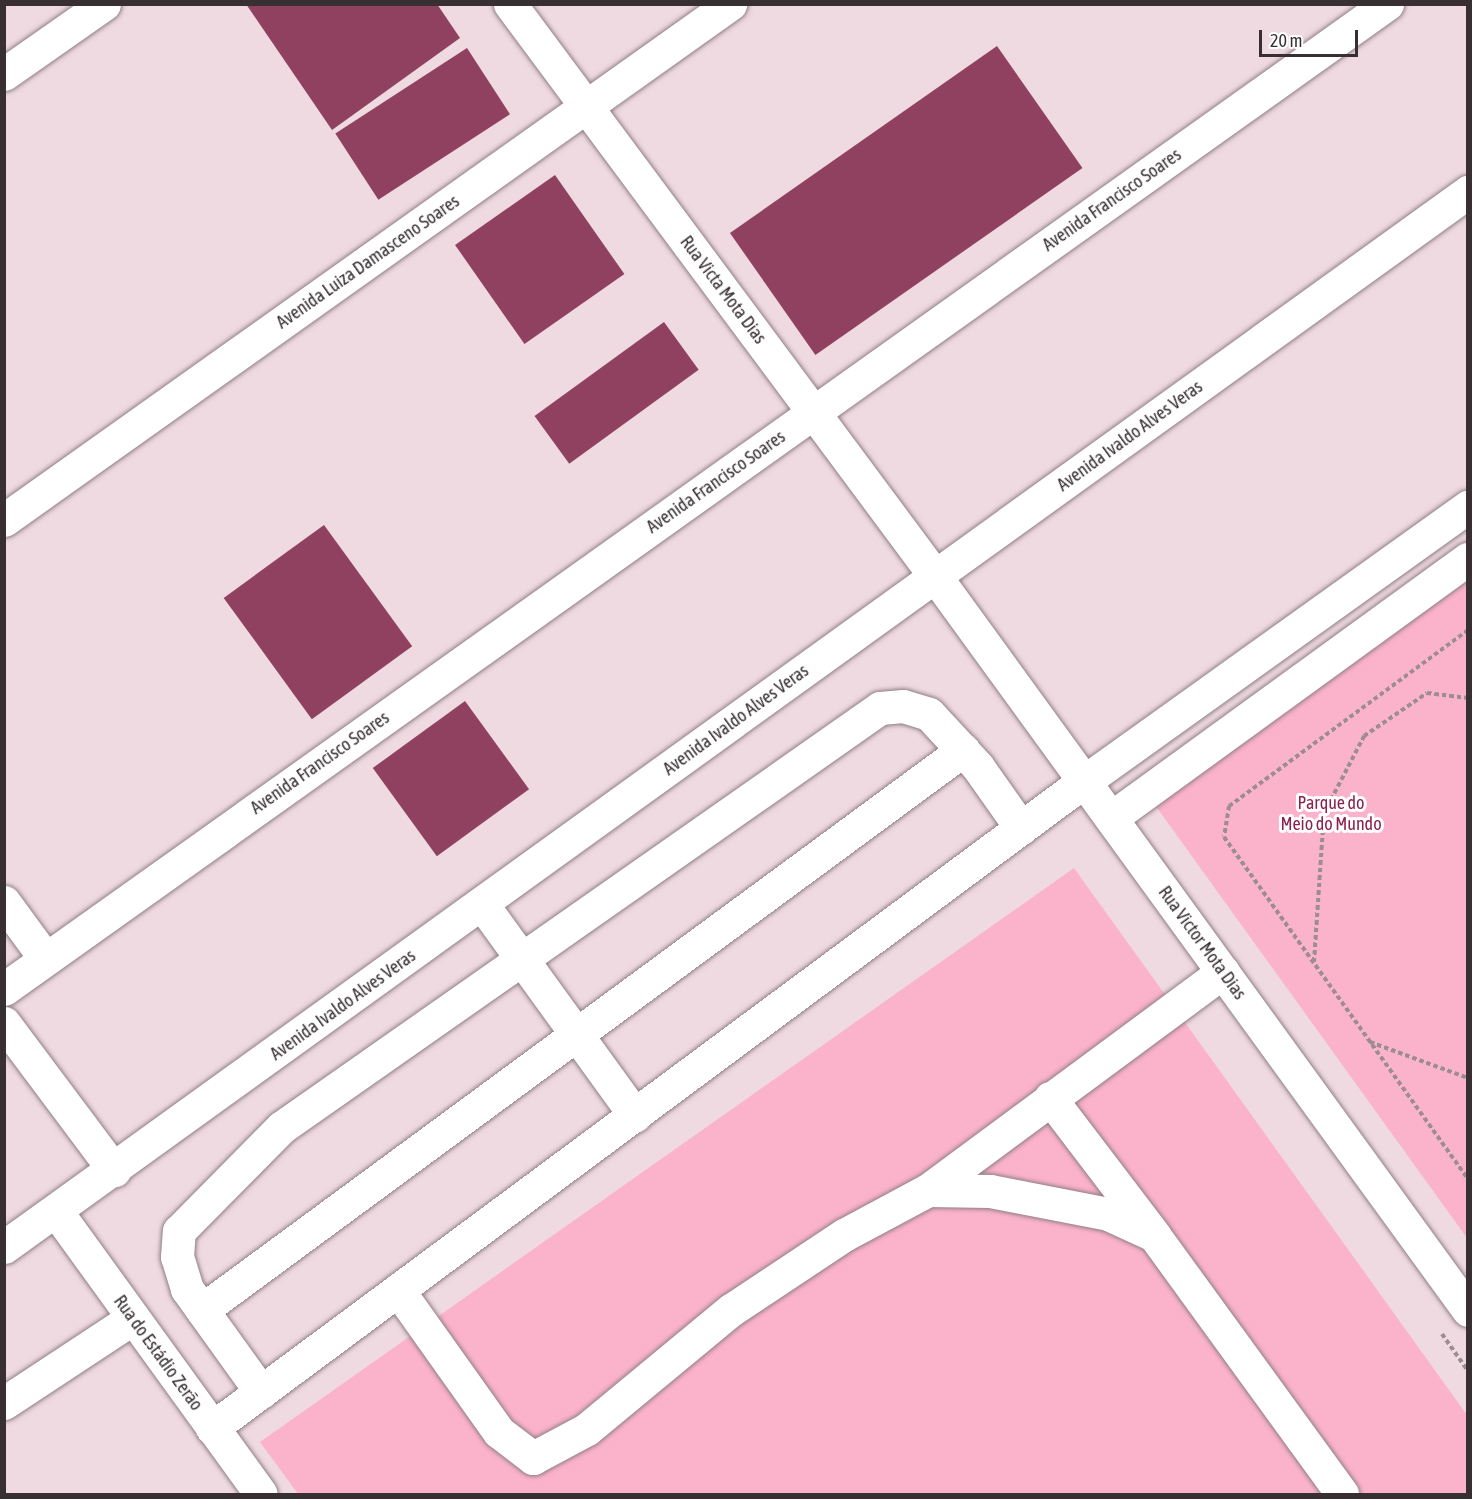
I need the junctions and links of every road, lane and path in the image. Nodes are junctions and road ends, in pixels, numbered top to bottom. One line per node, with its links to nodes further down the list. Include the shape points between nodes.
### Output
1 (104, 4): 5 (street)
2 (510, 4): 6 (street, Rua Victa Mota Dias)
3 (730, 4): 6 (street, Avenida Luiza Damasceno Soares)
4 (1387, 4): 8 (street, Avenida Francisco Soares)
5 (4, 74)
6 (587, 107): 8 (street, Rua Victa Mota Dias); 10 (street, Avenida Luiza Damasceno Soares)
7 (1467, 192): 12 (street, Avenida Ivaldo Alves Veras)
8 (814, 412): 12 (street, Rua Victa Mota Dias); 21 (street, Avenida Francisco Soares)
9 (1467, 507): 16 (street)
10 (4, 520)
11 (1467, 559): 17 (street)
12 (935, 576): 16 (street, Rua Victor Mota Dias); 20 (street, Avenida Ivaldo Alves Veras)
13 (1467, 630): 23 (path, via 1229,806 1224,837)
14 (1467, 698): 23 (path, via 1426,693 1364,736 1324,813 1314,899)
15 (963, 750): 18 (street); 22 (street, via 929,714 903,706 880,708); 27 (street)
16 (1084, 781): 17 (street, Rua Victor Mota Dias); 18 (street)
17 (1111, 818): 24 (street, Rua Victor Mota Dias)
18 (1021, 828): 31 (street)
19 (4, 902): 21 (street)
20 (482, 904): 22 (street); 32 (street, Avenida Ivaldo Alves Veras)
21 (45, 958): 25 (street, Avenida Francisco Soares)
22 (521, 959): 27 (street); 39 (street, via 282,1127 179,1231 177,1257 187,1289)
23 (1314, 963): 28 (path)
24 (1223, 972): 30 (street); 40 (street, Rua Victor Mota Dias)
25 (4, 989)
26 (4, 1023): 32 (street)
27 (576, 1035): 31 (street); 39 (street)
28 (1368, 1041): 29 (path); 33 (path)
29 (1467, 1078)
30 (1050, 1098): 34 (street); 36 (street)
31 (635, 1115): 38 (street)
32 (114, 1170): 35 (street, Avenida Ivaldo Alves Veras)
33 (1467, 1179)
34 (928, 1190): 36 (street, via 990,1191 1108,1214); 38 (street, via 844,1235 731,1310 587,1429 533,1458 499,1432)
35 (56, 1211): 37 (street, Avenida Ivaldo Alves Veras); 41 (street, Rua do Estádio Zerão)
36 (1154, 1235): 46 (street)
37 (4, 1247)
38 (398, 1290): 42 (street)
39 (202, 1310): 42 (street)
40 (1467, 1310)
41 (133, 1318): 43 (street); 44 (street, Rua do Estádio Zerão)
42 (261, 1392): 44 (street)
43 (4, 1403)
44 (212, 1428): 45 (street, Rua do Estádio Zerão)
45 (261, 1494)
46 (1342, 1494)

